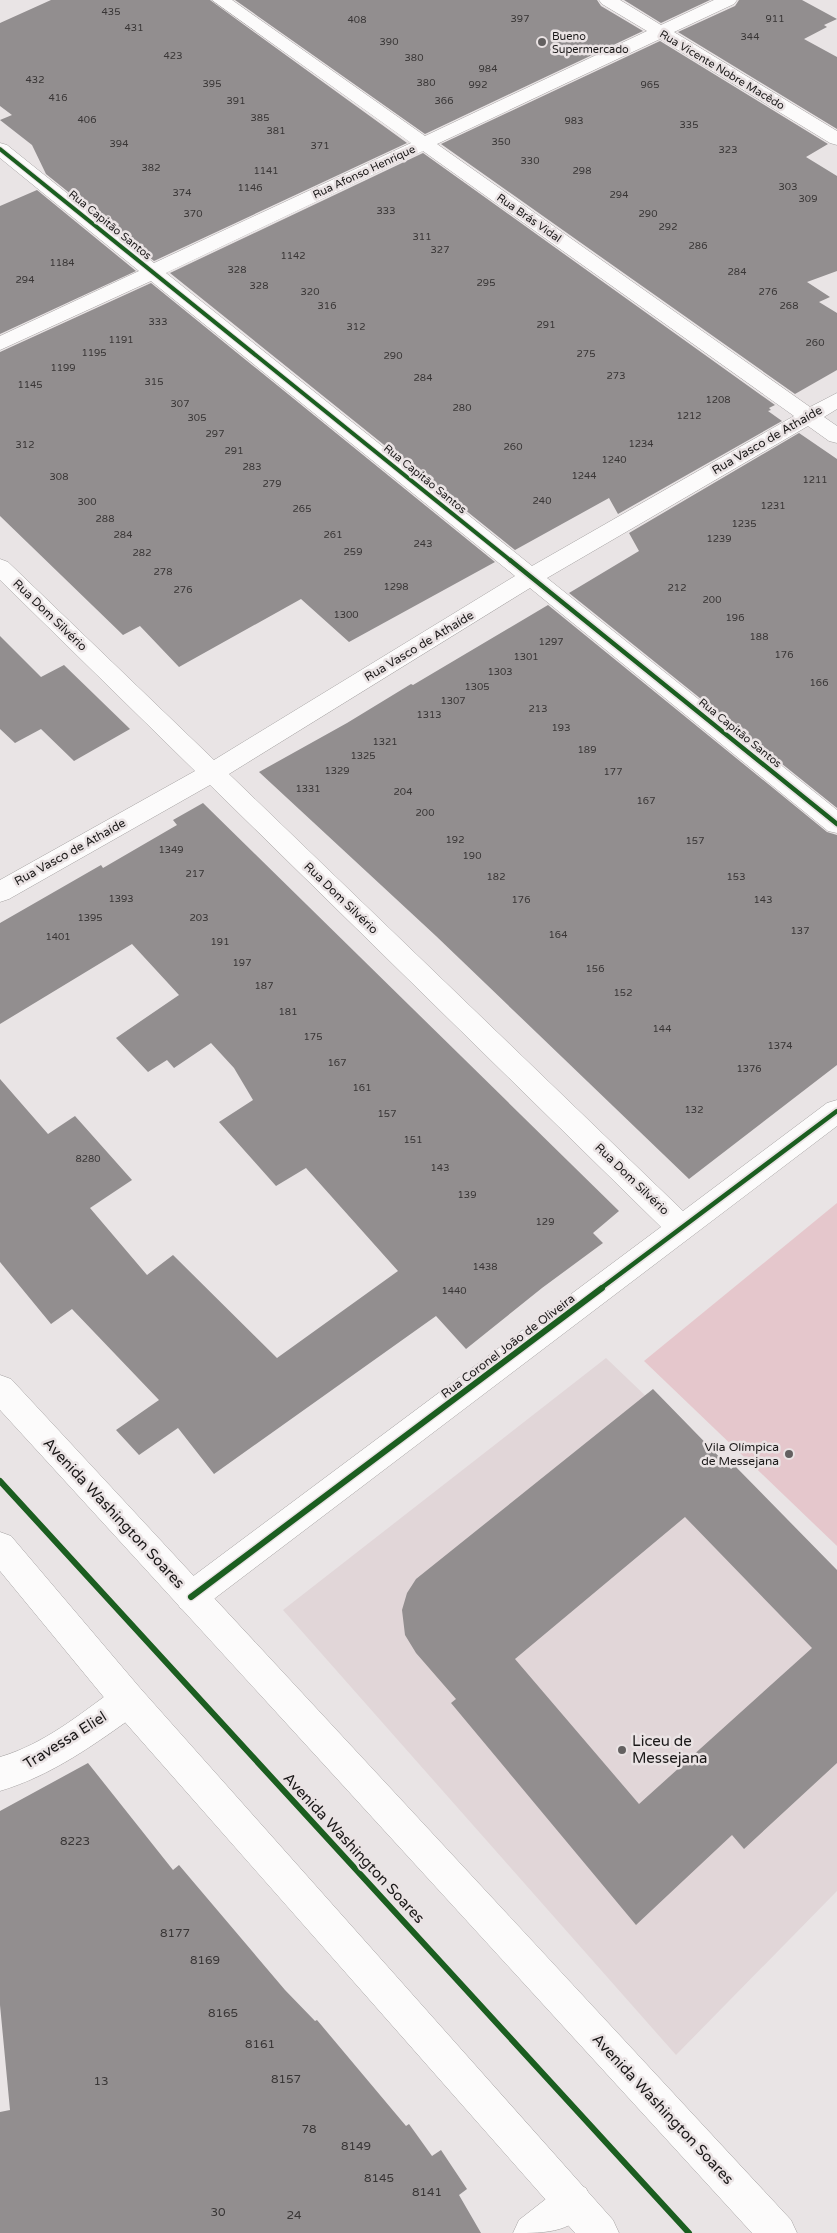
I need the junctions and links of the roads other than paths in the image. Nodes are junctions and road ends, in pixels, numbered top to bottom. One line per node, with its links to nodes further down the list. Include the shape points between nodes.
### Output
1 (221, 0): 6 (main road, Rua Brás Vidal)
2 (608, 0): 4 (main road, Rua Vicente Nobre Macêdo)
3 (728, 0): 4 (main road, Rua Afonso Henrique)
4 (660, 32): 5 (main road, Rua Vicente Nobre Macêdo); 6 (main road, Rua Afonso Henrique)
5 (837, 139)
6 (425, 143): 8 (main road, Rua Afonso Henrique); 11 (main road, Rua Brás Vidal)
7 (0, 149): 8 (main road, Rua Capitão Santos)
8 (152, 272): 9 (main road, Rua Afonso Henrique); 14 (main road, Rua Capitão Santos)
9 (0, 344)
10 (837, 400): 11 (main road, Rua Vasco de Athaíde)
11 (809, 416): 12 (main road, Rua Brás Vidal); 14 (main road, Rua Vasco de Athaíde)
12 (837, 436)
13 (0, 567): 15 (main road, Rua Dom Silvério)
14 (531, 577): 15 (main road, Rua Vasco de Athaíde); 16 (main road, Rua Capitão Santos)
15 (212, 772): 17 (main road, Rua Vasco de Athaíde); 19 (main road, Rua Dom Silvério)
16 (837, 824)
17 (0, 892)
18 (837, 1111): 19 (main road, Rua Coronel João de Oliveira)
19 (682, 1228): 22 (main road, Rua Coronel João de Oliveira)
20 (0, 1389): 22 (main road, Avenida Washington Soares)
21 (0, 1547): 23 (main road)
22 (191, 1597): 28 (main road, Avenida Washington Soares)
23 (128, 1700): 24 (main road, Travessa Eliel, via 46,1757 21,1769); 25 (main road)
24 (0, 1774)
25 (573, 2201): 26 (main road); 27 (main road)
26 (532, 2233)
27 (600, 2233)
28 (778, 2233)

